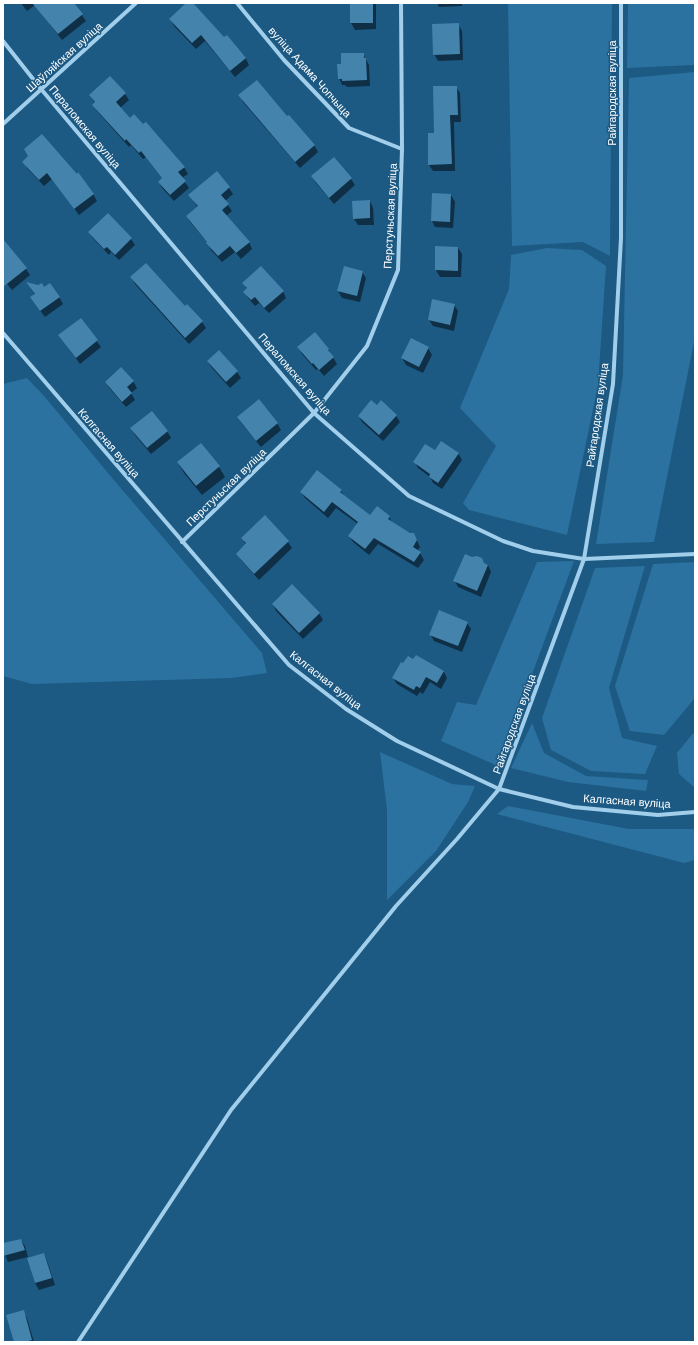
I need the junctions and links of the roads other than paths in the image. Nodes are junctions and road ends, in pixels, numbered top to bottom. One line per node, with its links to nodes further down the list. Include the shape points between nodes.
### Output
1 (136, 3): 6 (street, Шаўляйская вуліца)
2 (237, 3): 8 (street, вуліца Адама Чопчыца, via 284,60 349,128)
3 (401, 3): 8 (street, Перстуньская вуліца)
4 (621, 3): 13 (street, Райгародская вуліца, via 620,238 613,384)
5 (3, 41): 6 (street, Пераломская вуліца)
6 (41, 89): 7 (street, Шаўляйская вуліца); 10 (street, Пераломская вуліца)
7 (3, 124)
8 (402, 149): 10 (street, Перстуньская вуліца, via 398,270 368,346)
9 (3, 333): 11 (street, Калгасная вуліца)
10 (314, 413): 11 (street, Перстуньская вуліца); 13 (street, Пераломская вуліца, via 409,496 503,541 533,551)
11 (182, 542): 14 (street, Калгасная вуліца, via 289,665 346,709 397,741)
12 (695, 554): 13 (street, Пераломская вуліца)
13 (584, 559): 14 (street, Райгародская вуліца)
14 (499, 789): 15 (street, Калгасная вуліца, via 573,807 658,815); 16 (street, Райгародская вуліца, via 396,906 231,1110)
15 (695, 812)
16 (78, 1342)

